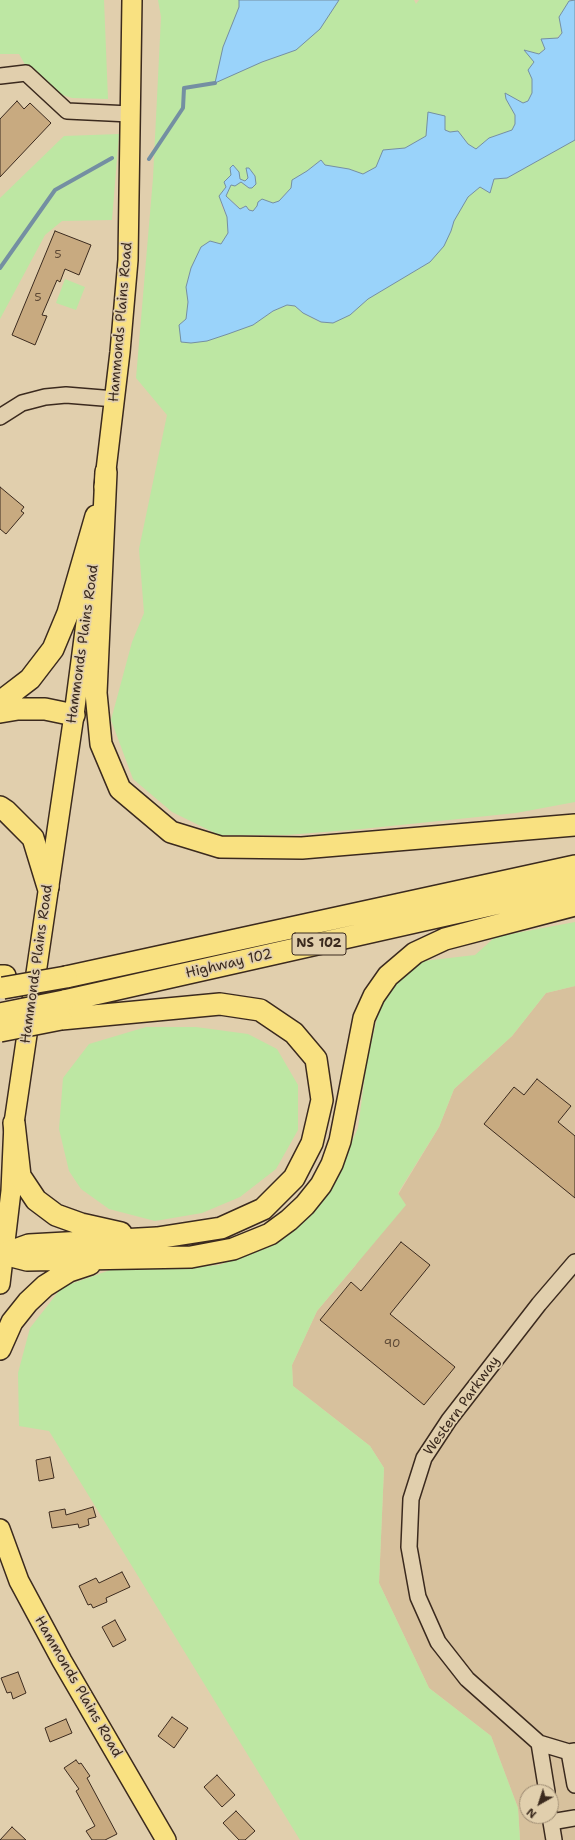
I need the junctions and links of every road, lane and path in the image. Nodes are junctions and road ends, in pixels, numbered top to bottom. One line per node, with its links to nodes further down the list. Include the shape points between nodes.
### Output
1 (132, 0): 3 (main road, Hammonds Plains Road)
2 (0, 76): 3 (street, via 26,73 67,111)
3 (130, 114): 4 (main road, Hammonds Plains Road, via 128,260)
4 (115, 399): 5 (street, via 66,395 44,397 22,403); 6 (main road, Hammonds Plains Road)
5 (0, 417)
6 (106, 478): 7 (highway, via 68,613 53,649 30,679); 9 (main road, Hammonds Plains Road); 11 (highway, via 96,693 101,744 120,789 171,832 220,847 302,848)
7 (0, 702)
8 (0, 712): 9 (highway, via 45,709)
9 (74, 715): 14 (main road, Hammonds Plains Road)
10 (0, 807): 14 (highway, via 33,838)
11 (575, 825)
12 (575, 866): 16 (highway, Highway 102 / NS 102, bridge, via 153,958)
13 (575, 886): 17 (highway, Highway 102 / NS 102)
14 (48, 887): 20 (main road, Hammonds Plains Road)
15 (575, 905): 24 (highway, via 445,939 416,953 388,976 374,996 364,1018 342,1132 332,1164 306,1205 283,1225 263,1238 214,1254 179,1258)
16 (2, 982)
17 (62, 1010): 18 (highway, Highway 102 / NS 102, bridge); 19 (highway, bridge); 22 (highway, via 220,1004 260,1010 294,1033 316,1058 322,1100 312,1143 294,1178 263,1209 221,1228)
18 (0, 1014)
19 (0, 1031)
20 (14, 1123): 21 (main road, Hammonds Plains Road); 22 (highway, via 20,1176 36,1200 56,1215 81,1224)
21 (6, 1192): 23 (main road, Hammonds Plains Road)
22 (157, 1238): 23 (highway, via 29,1245)
23 (4, 1254): 24 (highway, via 27,1260); 26 (main road, Hammonds Plains Road)
24 (108, 1259): 27 (highway, via 69,1270 45,1286 12,1322)
25 (575, 1262): 29 (street, Western Parkway, via 539,1304 448,1422 424,1458 411,1499 409,1547 418,1597 438,1642 466,1679)
26 (0, 1284)
27 (0, 1349)
28 (0, 1529): 36 (main road, Hammonds Plains Road, via 19,1581)
29 (538, 1743): 30 (street, Western Parkway); 31 (street)
30 (572, 1752): 32 (street, Western Parkway)
31 (546, 1784)
32 (575, 1785)
33 (575, 1818): 34 (street)
34 (559, 1819)
35 (552, 1824): 37 (street)
36 (165, 1839)
37 (554, 1840)

